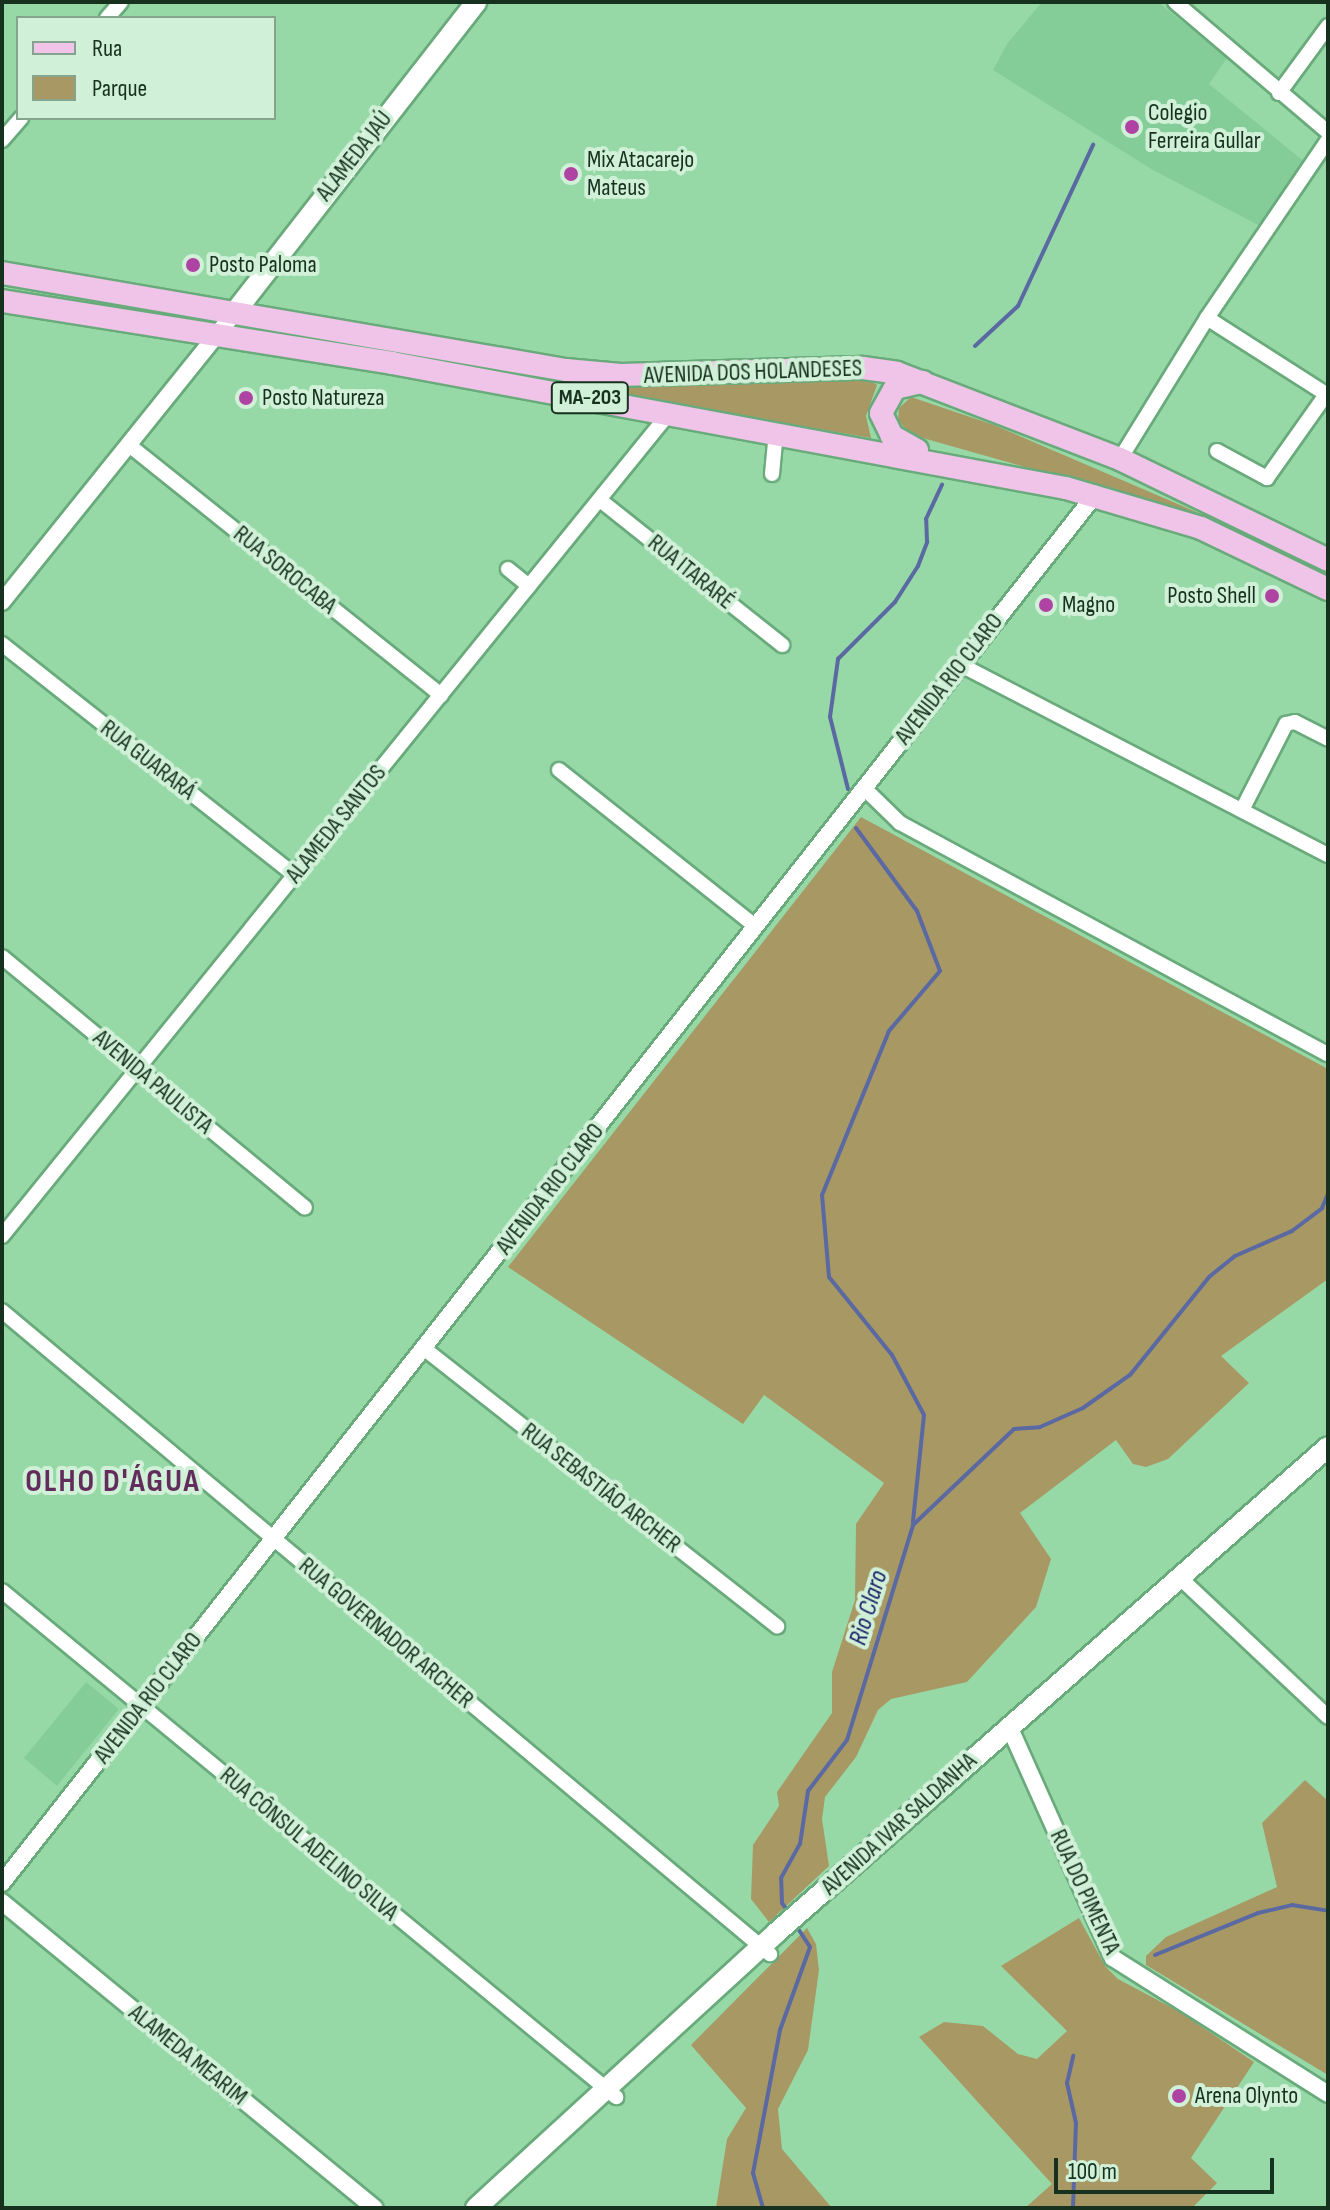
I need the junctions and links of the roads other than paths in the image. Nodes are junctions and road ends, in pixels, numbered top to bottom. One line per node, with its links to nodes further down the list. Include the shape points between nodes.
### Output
1 (476, 2): 12 (main road, ALAMEDA JAÚ)
2 (1175, 2): 4 (street)
3 (1328, 26): 4 (street)
4 (1279, 93): 6 (street)
5 (19, 120): 7 (street)
6 (1328, 132)
7 (2, 140)
8 (1328, 140): 13 (street)
9 (2, 273): 11 (main road, AVENIDA DOS HOLANDESES / MA-203)
10 (2, 301): 14 (main road, AVENIDA DOS HOLANDESES / MA-203)
11 (198, 306): 12 (main road, AVENIDA DOS HOLANDESES / MA-203); 14 (main road, via 211,320)
12 (235, 312): 14 (street); 15 (main road, AVENIDA DOS HOLANDESES / MA-203, via 593,373 648,376 863,368)
13 (1207, 318): 16 (street); 21 (street)
14 (216, 337): 17 (main road, AVENIDA DOS HOLANDESES / MA-203); 19 (street)
15 (927, 382): 21 (main road, AVENIDA DOS HOLANDESES / MA-203); 22 (main road, via 906,382 890,392 882,408 883,422 896,440)
16 (1327, 393): 20 (street, via 1267,478)
17 (670, 412): 18 (main road, AVENIDA DOS HOLANDESES / MA-203); 25 (street, ALAMEDA SANTOS)
18 (776, 432): 22 (main road, AVENIDA DOS HOLANDESES / MA-203); 23 (street)
19 (129, 445): 30 (street); 34 (street, RUA SOROCABA)
20 (1217, 451)
21 (1120, 459): 26 (main road, AVENIDA DOS HOLANDESES / MA-203)
22 (950, 463): 24 (main road, AVENIDA DOS HOLANDESES / MA-203)
23 (772, 474)
24 (1096, 494): 29 (main road, AVENIDA DOS HOLANDESES / MA-203, via 1201,528); 33 (street, AVENIDA RIO CLARO)
25 (600, 500): 28 (street, ALAMEDA SANTOS); 32 (street, RUA ITARARÉ)
26 (1328, 560)
27 (508, 569): 28 (street)
28 (529, 586): 34 (street, ALAMEDA SANTOS)
29 (1328, 589)
30 (2, 602)
31 (2, 644): 40 (street, RUA GUARARÁ)
32 (782, 645)
33 (961, 665): 37 (street, AVENIDA RIO CLARO); 38 (street)
34 (441, 695): 40 (street, ALAMEDA SANTOS)
35 (1328, 739): 38 (street, via 1295,722 1286,724)
36 (559, 770): 41 (street)
37 (864, 788): 41 (street, AVENIDA RIO CLARO); 43 (street, via 900,823)
38 (1242, 810): 39 (street)
39 (1328, 855)
40 (295, 875): 44 (street, ALAMEDA SANTOS)
41 (754, 925): 48 (street, AVENIDA RIO CLARO)
42 (2, 957): 44 (street, AVENIDA PAULISTA)
43 (1328, 1054)
44 (138, 1069): 45 (street, AVENIDA PAULISTA); 46 (street, ALAMEDA SANTOS)
45 (305, 1208)
46 (2, 1236)
47 (2, 1311): 51 (street, RUA GOVERNADOR ARCHER)
48 (426, 1350): 51 (street, AVENIDA RIO CLARO); 54 (street, RUA SEBASTIÃO ARCHER)
49 (1328, 1447): 52 (main road, AVENIDA IVAR SALDANHA)
50 (1328, 1459): 52 (main road, AVENIDA IVAR SALDANHA)
51 (274, 1539): 55 (street, AVENIDA RIO CLARO); 60 (street, RUA GOVERNADOR ARCHER)
52 (1183, 1580): 56 (street); 57 (main road, AVENIDA IVAR SALDANHA)
53 (2, 1591): 55 (street, RUA CÔNSUL ADELINO SILVA)
54 (777, 1626)
55 (142, 1706): 58 (street, AVENIDA RIO CLARO); 61 (street, RUA CÔNSUL ADELINO SILVA)
56 (1328, 1717)
57 (1012, 1730): 60 (main road, AVENIDA IVAR SALDANHA); 62 (street, RUA DO PIMENTA, via 1113,1958 1135,1976 1181,1996)
58 (2, 1883)
59 (2, 1902): 63 (street, ALAMEDA MEARIM)
60 (765, 1951): 61 (main road, AVENIDA IVAR SALDANHA)
61 (611, 2093): 64 (main road, AVENIDA IVAR SALDANHA); 65 (main road, AVENIDA IVAR SALDANHA)
62 (1328, 2094)
63 (374, 2208)
64 (476, 2208)
65 (491, 2208)

